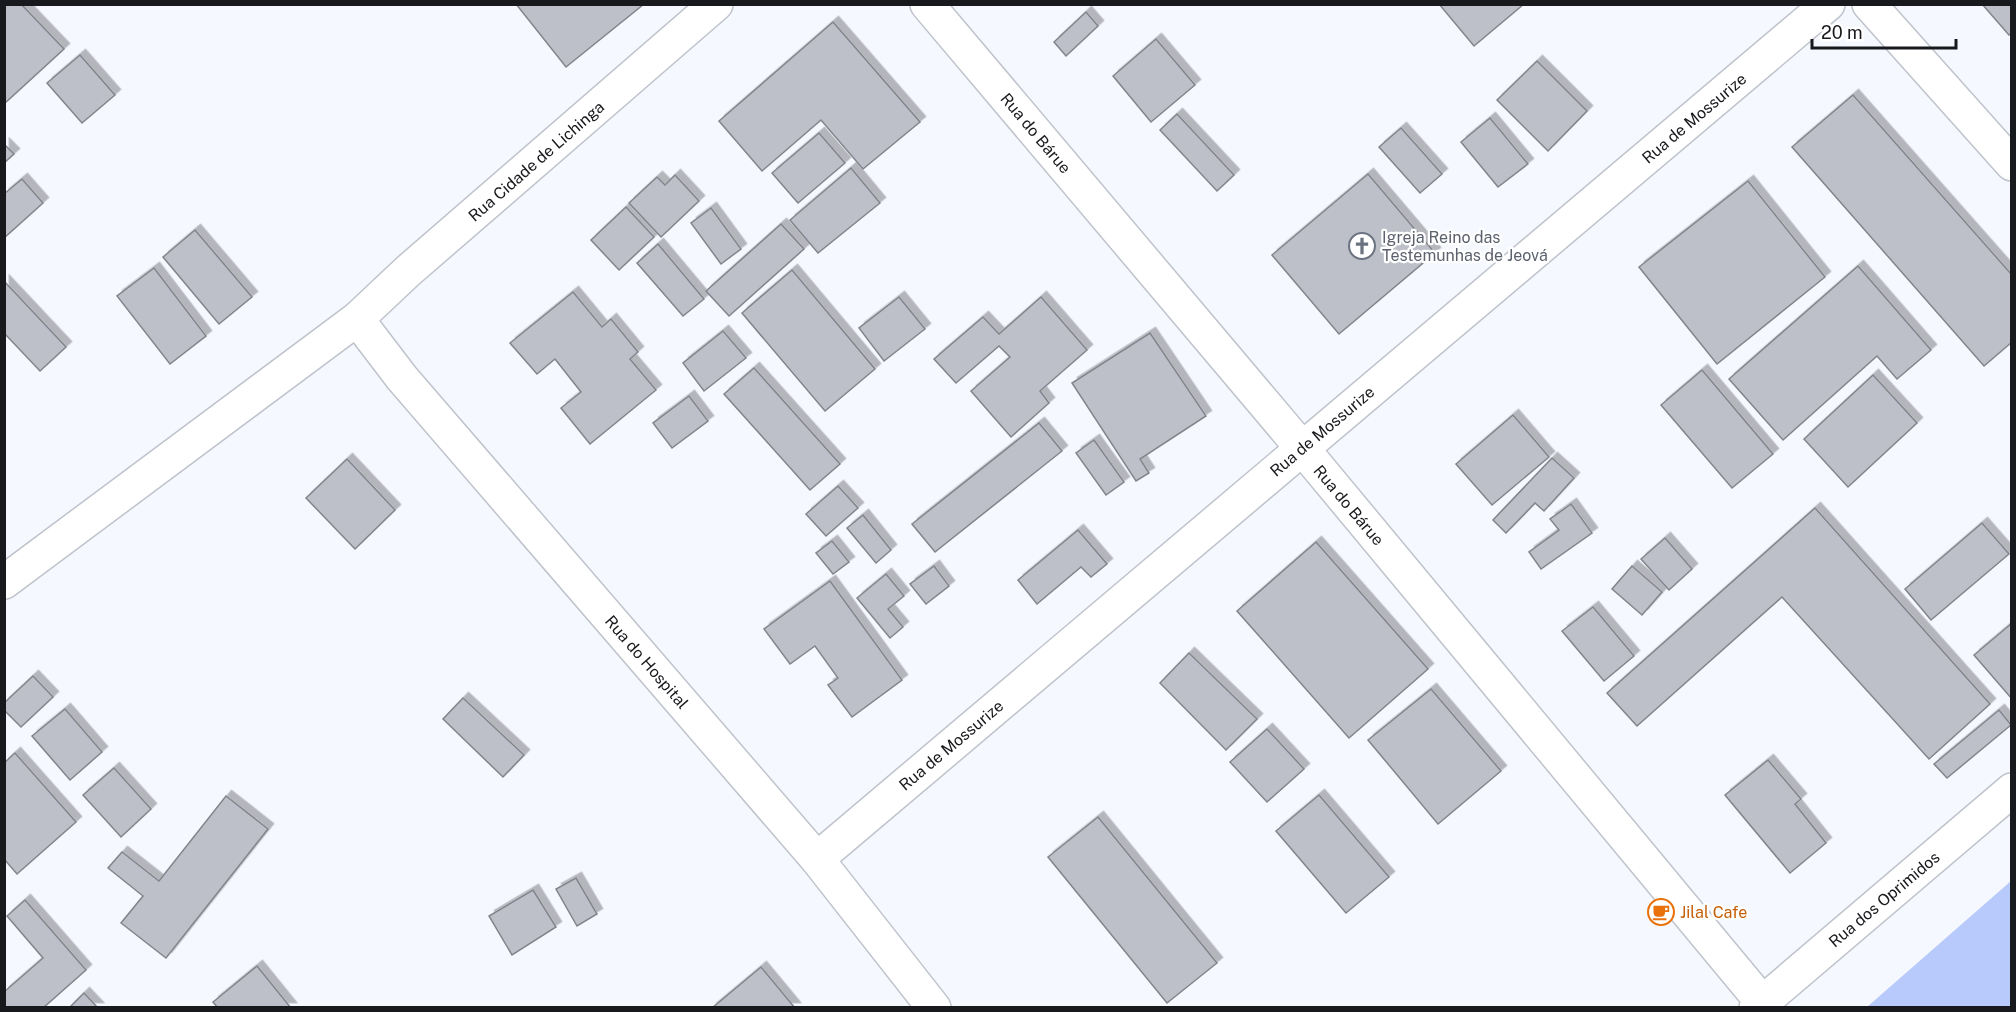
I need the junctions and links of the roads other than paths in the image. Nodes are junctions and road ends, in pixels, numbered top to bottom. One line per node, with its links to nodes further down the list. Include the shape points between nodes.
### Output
1 (716, 4): 6 (street, Rua Cidade de Lichinga)
2 (927, 4): 7 (street, Rua do Bárue)
3 (1828, 4): 7 (street, Rua de Mossurize)
4 (1869, 4): 5 (street)
5 (2012, 164)
6 (357, 319): 8 (street, Rua Cidade de Lichinga); 10 (street, Rua do Hospital, via 402,378)
7 (1302, 448): 10 (street, Rua de Mossurize); 11 (street, Rua do Bárue)
8 (4, 582)
9 (2012, 790): 11 (street, Rua dos Oprimidos)
10 (817, 859): 12 (street, Rua do Hospital)
11 (1762, 1006)
12 (934, 1008)

